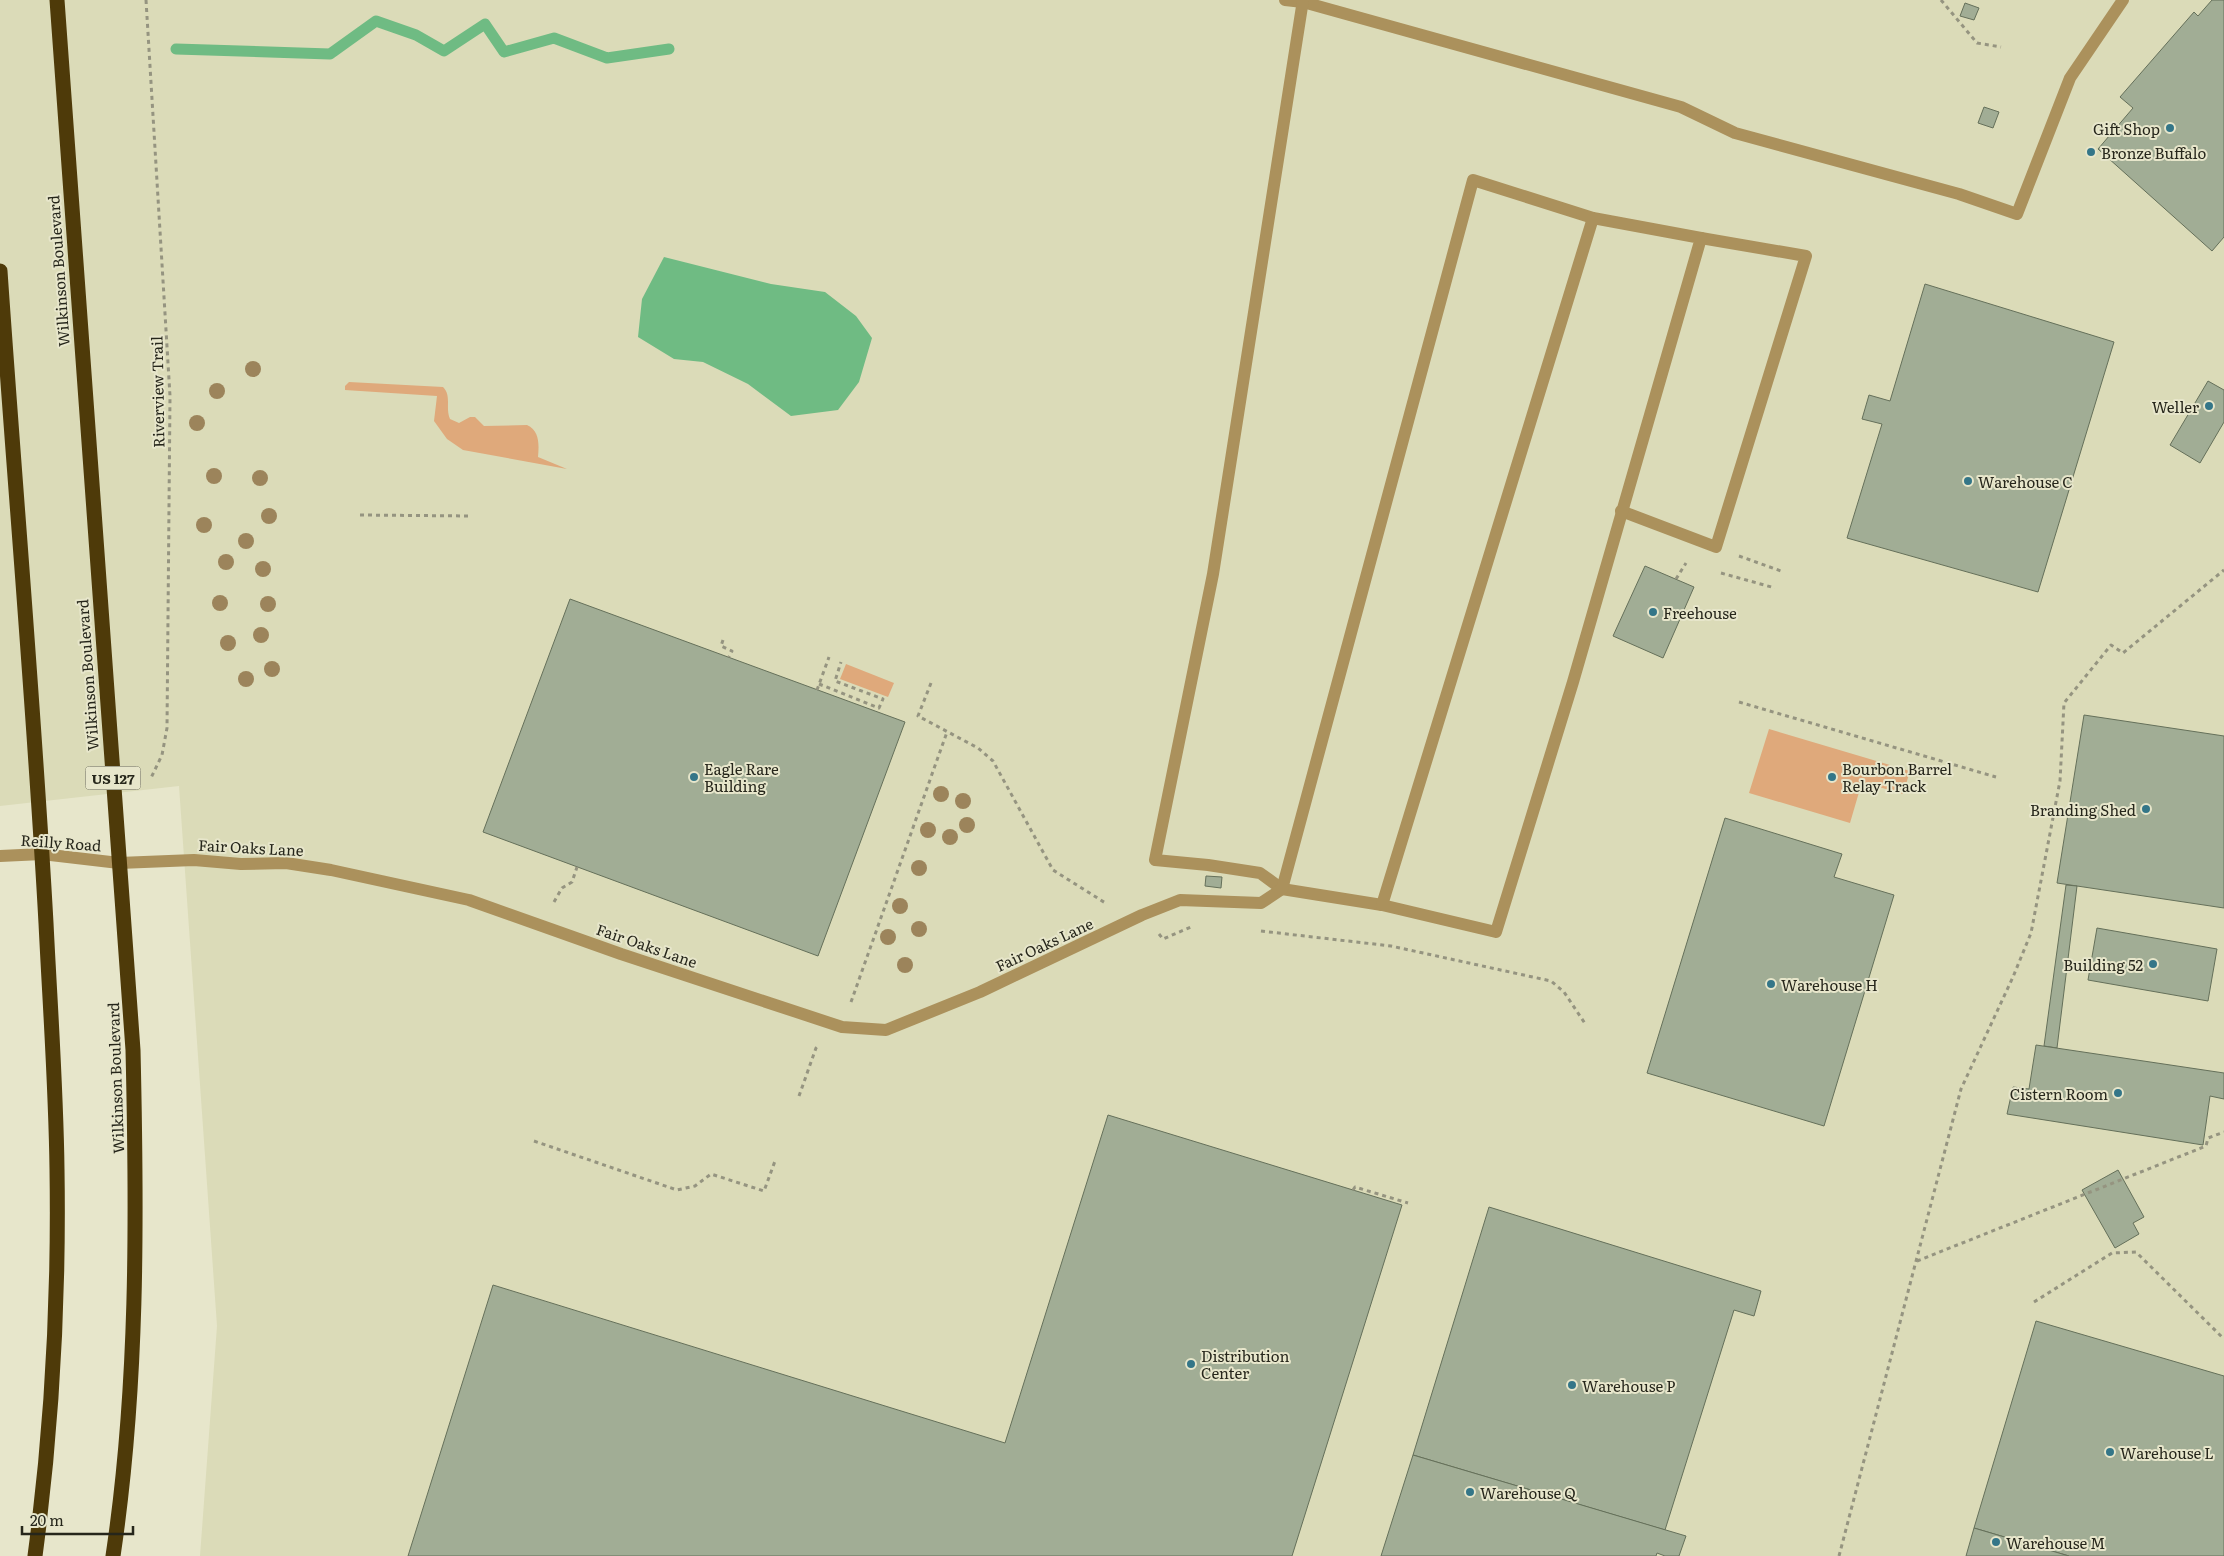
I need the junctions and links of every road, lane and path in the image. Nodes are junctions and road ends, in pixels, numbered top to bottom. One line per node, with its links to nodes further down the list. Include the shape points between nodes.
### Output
1 (57, 0): 35 (highway, Wilkinson Boulevard / US 127)
2 (146, 0): 32 (path, Riverview Trail, via 170,396 167,728 162,755)
3 (1284, 0): 6 (street)
4 (1941, 0): 7 (path, via 1977,43)
5 (2123, 0): 6 (street, via 2070,78 2017,214 1959,194 1735,133 1681,107)
6 (1303, 1): 37 (street, via 1213,574 1155,860 1260,873)
7 (2001, 47)
8 (1593, 218): 9 (street); 37 (street, via 1473,180); 38 (street)
9 (1701, 238): 11 (street); 14 (street, via 1806,256)
10 (0, 271): 33 (highway)
11 (1621, 511): 14 (street); 38 (street, via 1573,682 1496,932)
12 (360, 515): 13 (path)
13 (472, 516)
14 (1716, 547): 17 (path)
15 (1693, 565): 19 (path, via 1686,563)
16 (2224, 570): 48 (path, via 2123,653 2111,645 2064,703 2060,781 2031,933 1962,1089)
17 (1781, 571)
18 (1719, 573): 20 (path)
19 (1676, 579)
20 (1776, 588)
21 (723, 640): 22 (path, via 720,646 732,650)
22 (729, 657)
23 (829, 657): 26 (path)
24 (841, 662): 26 (path, via 835,681 883,699 880,708)
25 (931, 683): 29 (path, via 918,716)
26 (819, 684): 27 (path)
27 (816, 690)
28 (1739, 702): 31 (path)
29 (948, 732): 30 (path); 40 (path)
30 (978, 748)
31 (1996, 777)
32 (150, 780)
33 (42, 854): 34 (street, Reilly Road); 35 (street, Reilly Road); 51 (highway, via 55,1088 57,1255 48,1434)
34 (0, 856)
35 (120, 863): 39 (street, Fair Oaks Lane, via 194,860 286,863 469,900); 52 (highway, Wilkinson Boulevard / US 127, via 133,1050 136,1209 130,1399)
36 (577, 867): 39 (path, via 572,882 557,894)
37 (1282, 889): 38 (street); 40 (street, Fair Oaks Lane, via 1261,903 1180,900 980,992 886,1030)
38 (1382, 905)
39 (545, 927): 40 (street, Fair Oaks Lane)
40 (842, 1027)
41 (816, 1048): 42 (path)
42 (799, 1096)
43 (2224, 1132): 48 (path, via 2208,1138 2206,1146)
44 (534, 1141): 45 (path, via 677,1190 695,1186 711,1174 764,1191)
45 (775, 1161)
46 (1353, 1190): 47 (path, via 1355,1187)
47 (1408, 1203)
48 (1917, 1260): 53 (path)
49 (2034, 1302): 50 (path, via 2112,1253 2136,1252)
50 (2224, 1339)
51 (34, 1556)
52 (113, 1556)
53 (1839, 1556)

